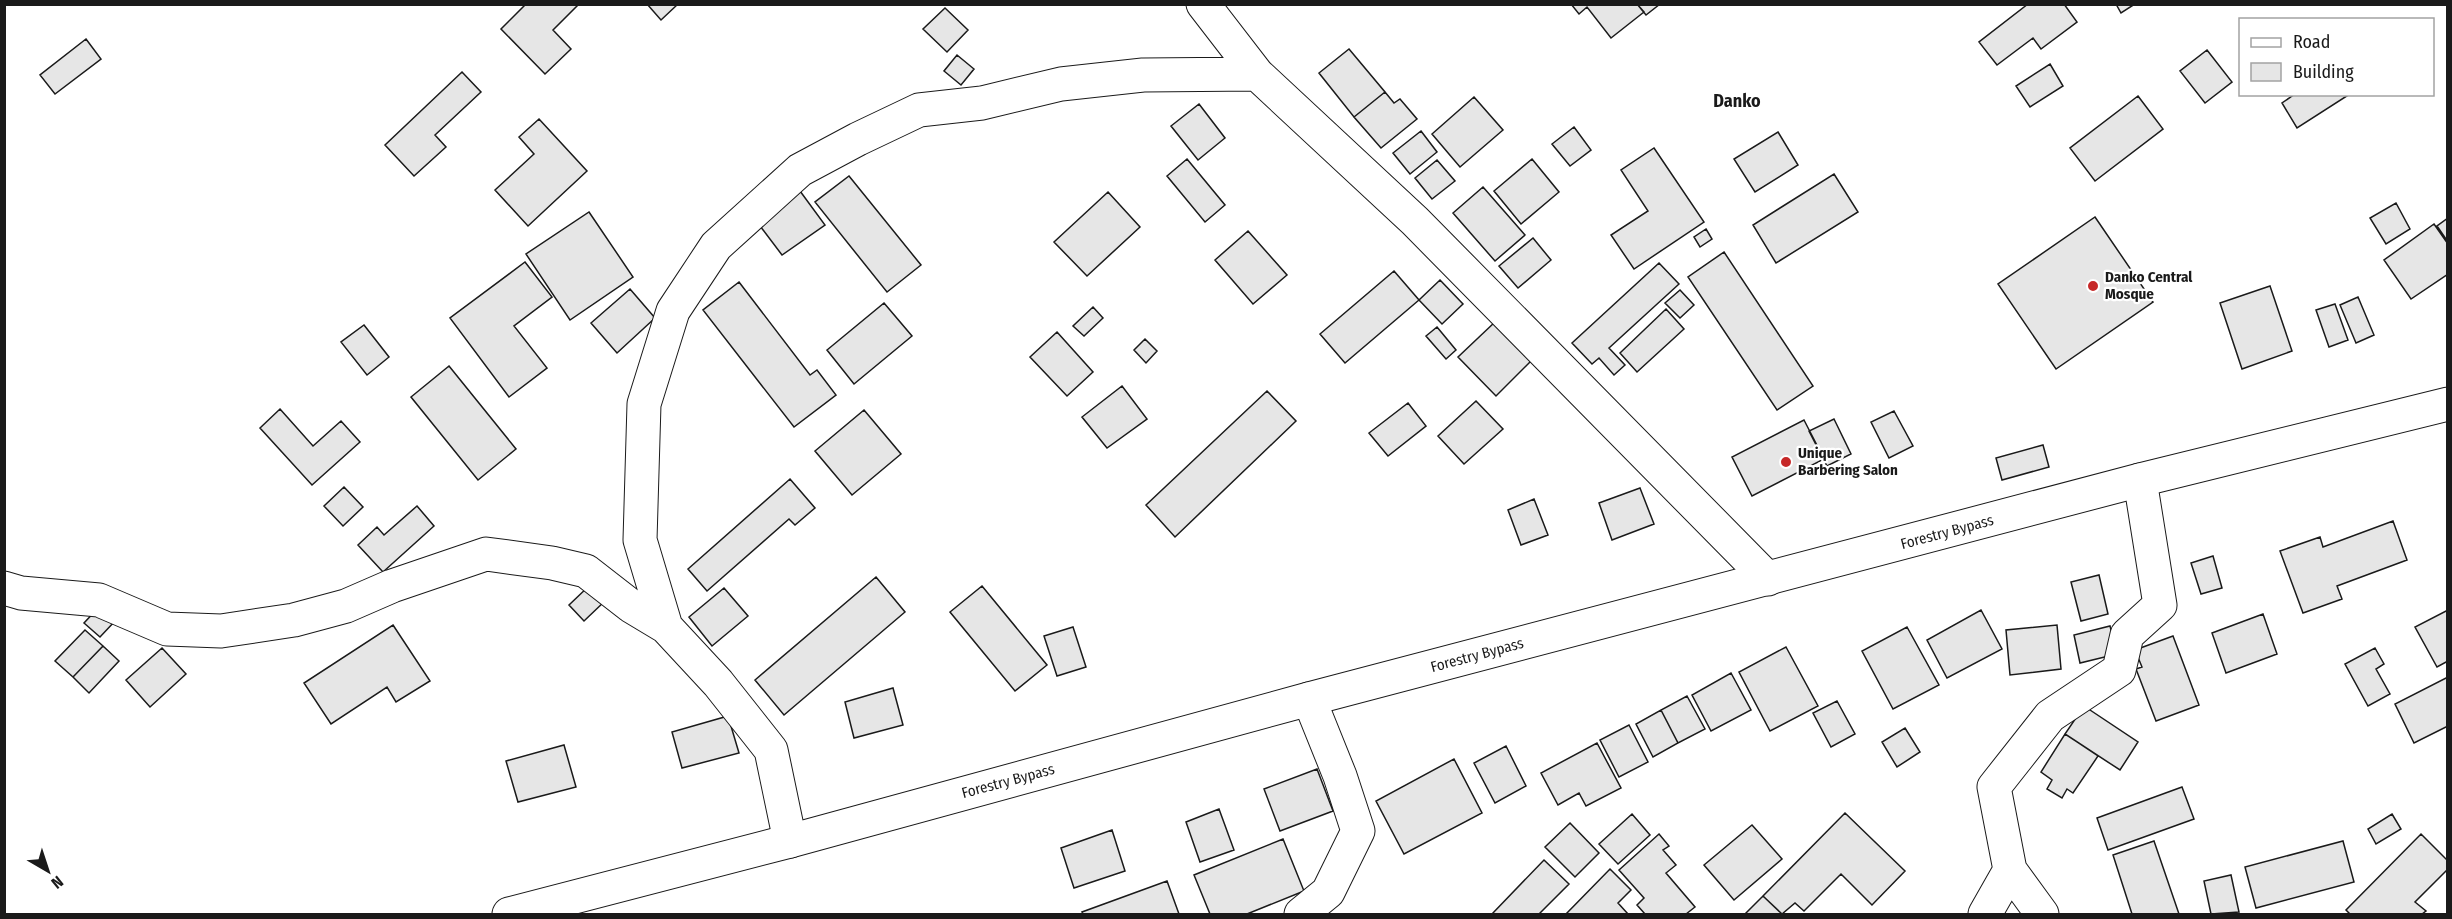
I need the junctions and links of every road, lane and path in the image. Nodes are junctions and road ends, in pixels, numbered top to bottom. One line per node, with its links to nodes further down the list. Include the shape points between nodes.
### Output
1 (1205, 5): 2 (street)
2 (1257, 74): 5 (street, via 1415,221); 7 (street, via 1143,75 1061,84 982,103 920,111 800,170 716,246 673,311 644,405 640,540)
3 (2448, 404): 4 (street, Forestry Bypass)
4 (2140, 480): 5 (street, Forestry Bypass); 10 (street, via 2160,605 2127,635 2119,669 2050,716 1994,787)
5 (1768, 579): 8 (street, Forestry Bypass)
6 (4, 588): 7 (street, via 99,600 167,629 221,631 294,620 346,606 392,586 486,555 586,571)
7 (666, 627): 9 (street, via 718,683 771,750)
8 (1309, 699): 9 (street, Forestry Bypass); 12 (street, via 1358,831 1328,892)
9 (790, 841): 11 (street, Forestry Bypass)
10 (2010, 870): 13 (street); 14 (street)
11 (509, 915)
12 (1301, 915)
13 (1985, 915)
14 (2042, 915)

